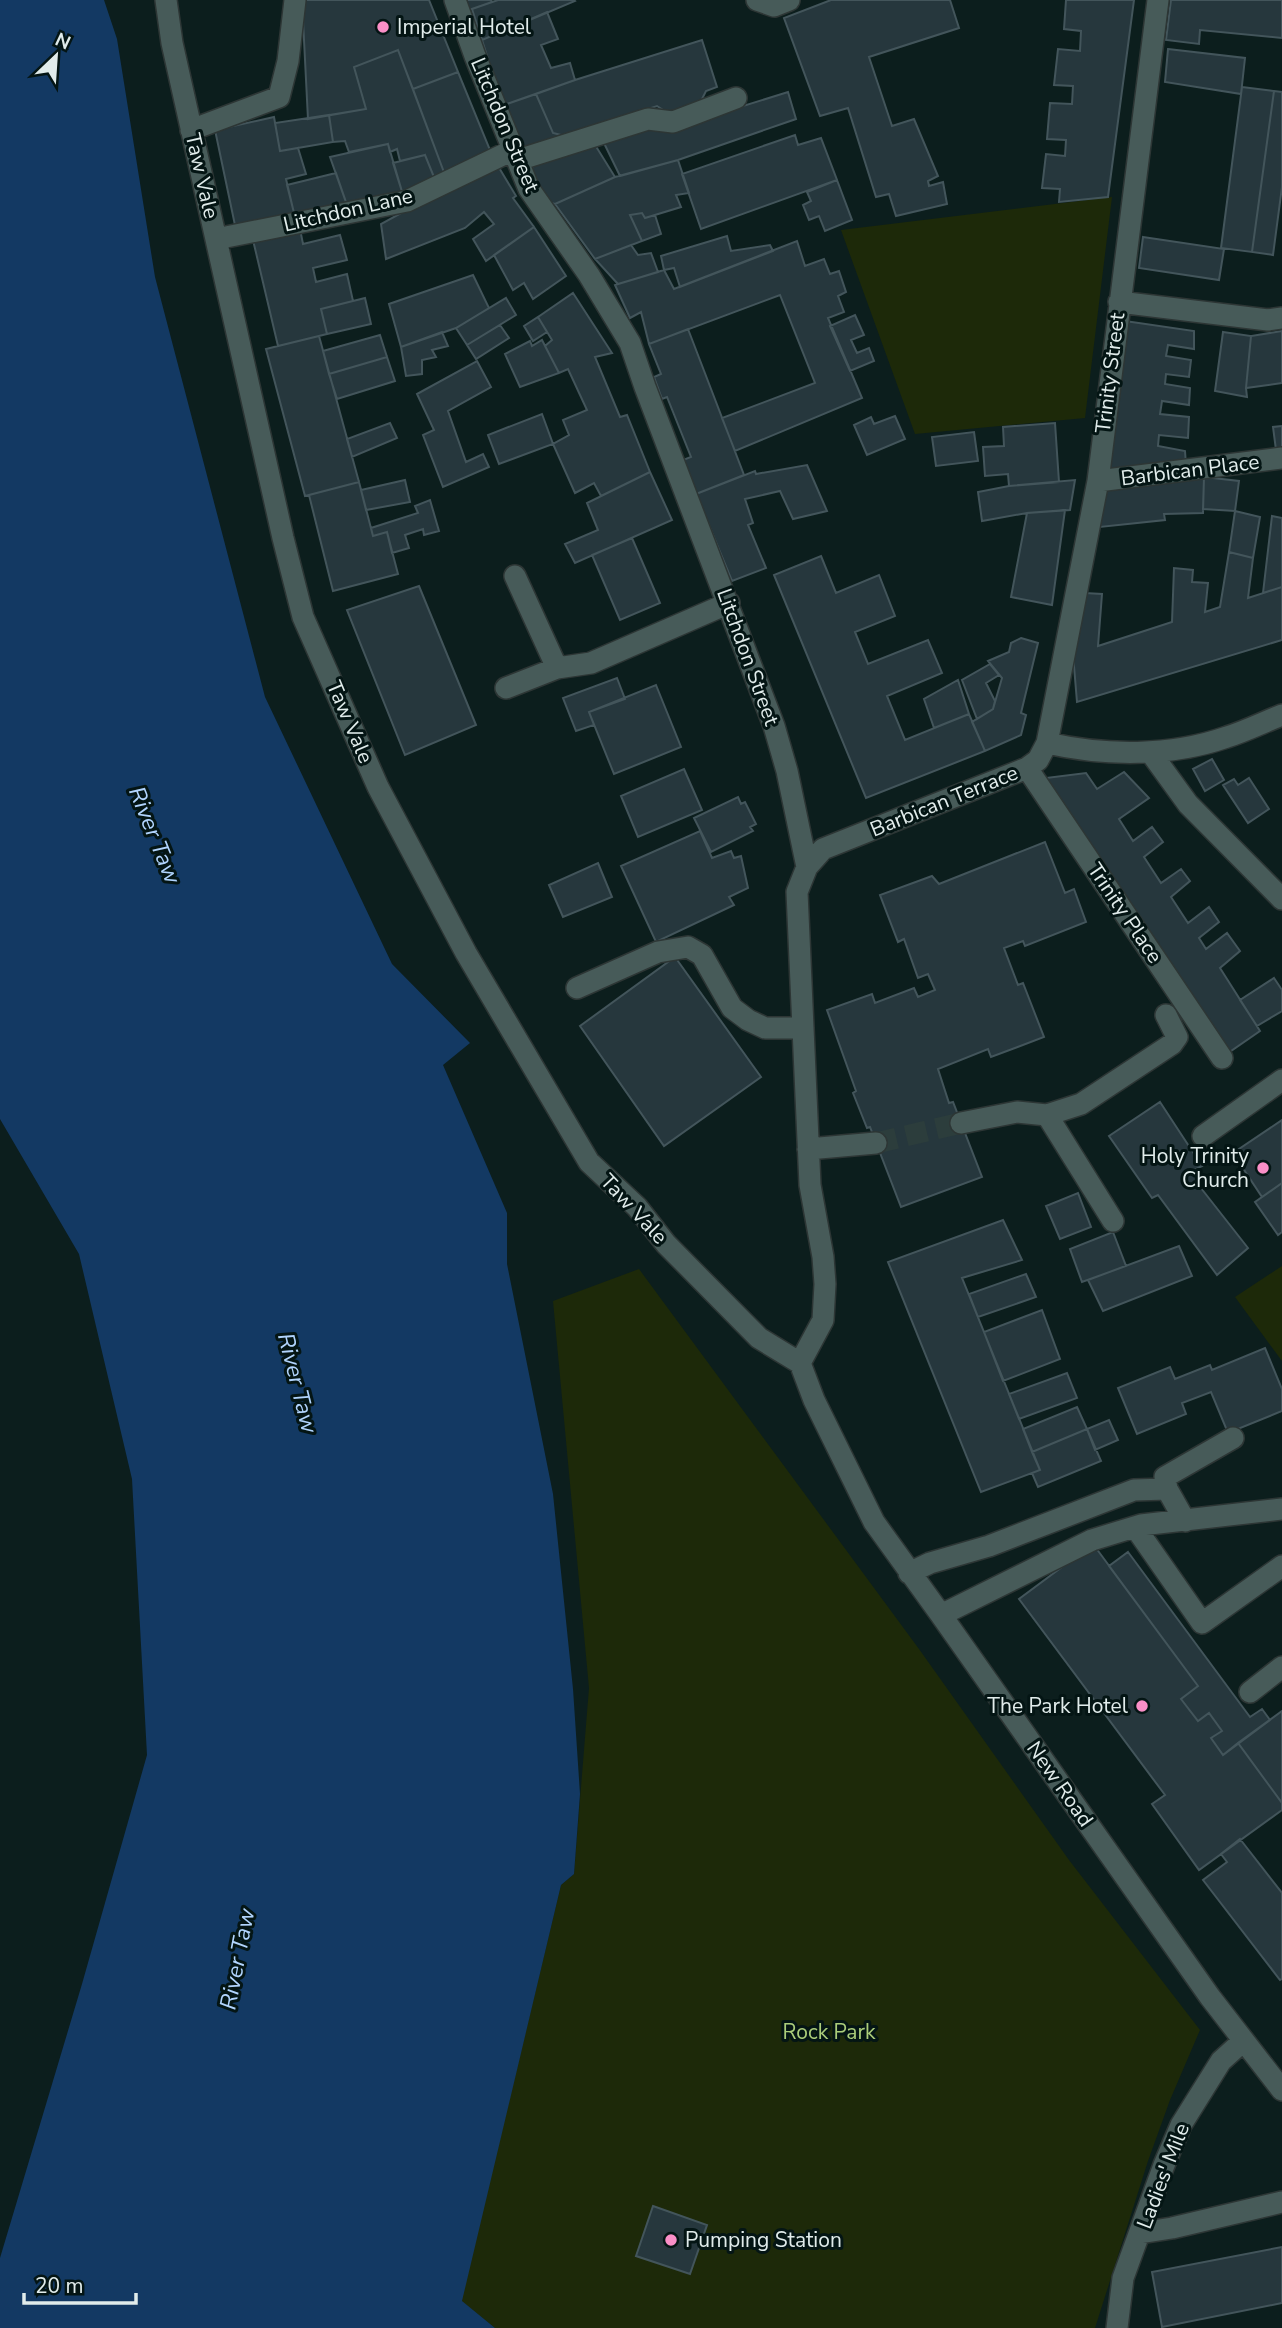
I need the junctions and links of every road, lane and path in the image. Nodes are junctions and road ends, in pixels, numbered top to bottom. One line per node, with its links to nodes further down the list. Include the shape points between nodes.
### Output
1 (166, 0): 8 (street, Taw Vale)
2 (295, 0): 8 (street, via 279,97)
3 (455, 0): 9 (street, Litchdon Street)
4 (757, 0): 5 (street, via 774,6)
5 (789, 0)
6 (1158, 0): 11 (street, Trinity Street)
7 (736, 98): 9 (street, Litchdon Lane, via 673,122 648,119)
8 (191, 130): 10 (street, Taw Vale)
9 (516, 155): 10 (street, Litchdon Lane, via 407,201); 16 (street, Litchdon Street, via 529,189 630,343)
10 (216, 239): 36 (street, Taw Vale, via 303,617 378,787 466,953 589,1162 759,1338)
11 (1119, 302): 12 (street); 14 (street, Trinity Street)
12 (1282, 318)
13 (1282, 458): 14 (street, Barbican Place)
14 (1098, 481): 20 (street, Trinity Street)
15 (515, 576): 17 (street)
16 (729, 603): 17 (street, via 591,663); 23 (street, Litchdon Street, via 775,726)
17 (557, 668): 18 (street)
18 (506, 688)
19 (1282, 715): 21 (street, via 1226,738)
20 (1047, 743): 21 (street, via 1080,751); 22 (street, Barbican Terrace, via 1038,760)
21 (1151, 753): 24 (street, via 1188,804)
22 (1027, 768): 23 (street, Barbican Terrace, via 823,849); 28 (street, Trinity Place)
23 (807, 867): 27 (street, Litchdon Street, via 797,891)
24 (1282, 899)
25 (578, 988): 27 (street, via 658,952 688,947 702,955 732,1008 748,1020 765,1028)
26 (1166, 1016): 30 (street, via 1177,1037 1172,1044 1081,1104)
27 (803, 1028): 34 (street, Litchdon Street)
28 (1223, 1058)
29 (1282, 1080): 32 (street)
30 (1047, 1115): 31 (street, via 1017,1112); 35 (street)
31 (961, 1123)
32 (1203, 1136)
33 (876, 1143): 34 (street)
34 (808, 1149): 36 (street, Litchdon Street, via 825,1284 823,1320)
35 (1113, 1221)
36 (800, 1363): 43 (street, New Road, via 861,1498)
37 (1233, 1438): 38 (street, via 1165,1477)
38 (1167, 1489): 40 (street); 43 (street, via 1134,1490)
39 (1282, 1509): 40 (street)
40 (1185, 1521): 41 (street)
41 (1135, 1527): 42 (street, via 1202,1623); 44 (street, via 1093,1540)
42 (1282, 1566)
43 (909, 1573): 44 (street, New Road)
44 (942, 1615): 47 (street, New Road)
45 (1282, 1667): 46 (street)
46 (1250, 1692)
47 (1242, 2040): 48 (street, New Road); 50 (street, Ladies' Mile, via 1221,2061 1181,2125)
48 (1282, 2090)
49 (1282, 2203): 50 (street)
50 (1140, 2233): 51 (street, Ladies' Mile, via 1123,2278)
51 (1117, 2328)

